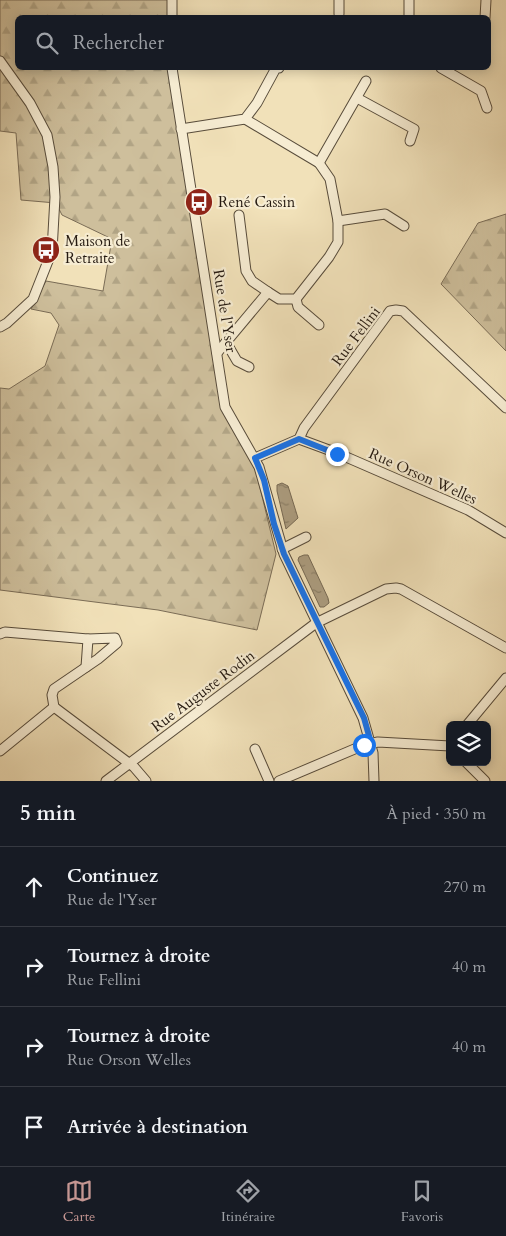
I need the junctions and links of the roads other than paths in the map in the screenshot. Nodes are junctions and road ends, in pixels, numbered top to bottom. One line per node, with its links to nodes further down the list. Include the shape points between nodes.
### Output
1 (172, 0): 6 (street)
2 (339, 0): 5 (street)
3 (409, 0): 7 (street)
4 (486, 0): 8 (street)
5 (339, 14)
6 (172, 15)
7 (409, 15)
8 (486, 15)
9 (0, 61): 26 (street, via 30,102 47,135 55,197 52,251 33,299)
10 (172, 70): 17 (street, Rue de l'Yser)
11 (275, 70): 16 (street)
12 (444, 70): 15 (street, via 481,91)
13 (366, 81): 14 (street)
14 (357, 98): 18 (street, via 414,129); 19 (street)
15 (487, 108)
16 (245, 119): 17 (street); 19 (street)
17 (181, 129): 28 (street, Rue de l'Yser)
18 (410, 141)
19 (319, 162): 21 (street, via 330,178)
20 (239, 215): 23 (street, via 246,270 252,281)
21 (338, 221): 22 (street, via 385,214); 24 (street, via 338,242)
22 (404, 226)
23 (268, 292): 24 (street, via 279,299); 27 (street)
24 (296, 299): 25 (street, via 298,307)
25 (319, 325)
26 (0, 327)
27 (226, 342): 28 (street); 29 (street, via 237,361)
28 (217, 353): 32 (street, Rue de l'Yser, via 225,407)
29 (248, 367)
30 (506, 408): 31 (street, Rue Fellini, via 403,311 396,310 390,311)
31 (299, 439): 32 (street); 33 (street, Rue Orson Welles, via 468,510)
32 (255, 458): 35 (street, Rue de l'Yser)
33 (506, 533)
34 (306, 537): 35 (street)
35 (282, 548): 36 (street, Rue de l'Yser)
36 (316, 623): 39 (street, Rue Auguste Rodin, via 386,589 396,588); 44 (street, Rue de l'Yser, via 364,718); 48 (street, Rue Auguste Rodin)
37 (0, 634): 38 (street)
38 (88, 638): 40 (street); 40 (street, via 115,638 117,643)
39 (506, 648)
40 (86, 667): 42 (street, via 54,689)
41 (506, 678): 43 (street)
42 (54, 706): 47 (street); 48 (street)
43 (470, 721)
44 (371, 743): 45 (street); 53 (street); 54 (street, Rue de l'Yser)
45 (446, 745)
46 (255, 750): 52 (street)
47 (0, 751)
48 (129, 764): 50 (street, Rue Auguste Rodin); 51 (street)
49 (470, 766): 55 (street)
50 (106, 781)
51 (146, 781)
52 (270, 781)
53 (279, 781)
54 (374, 781)
55 (485, 781)

